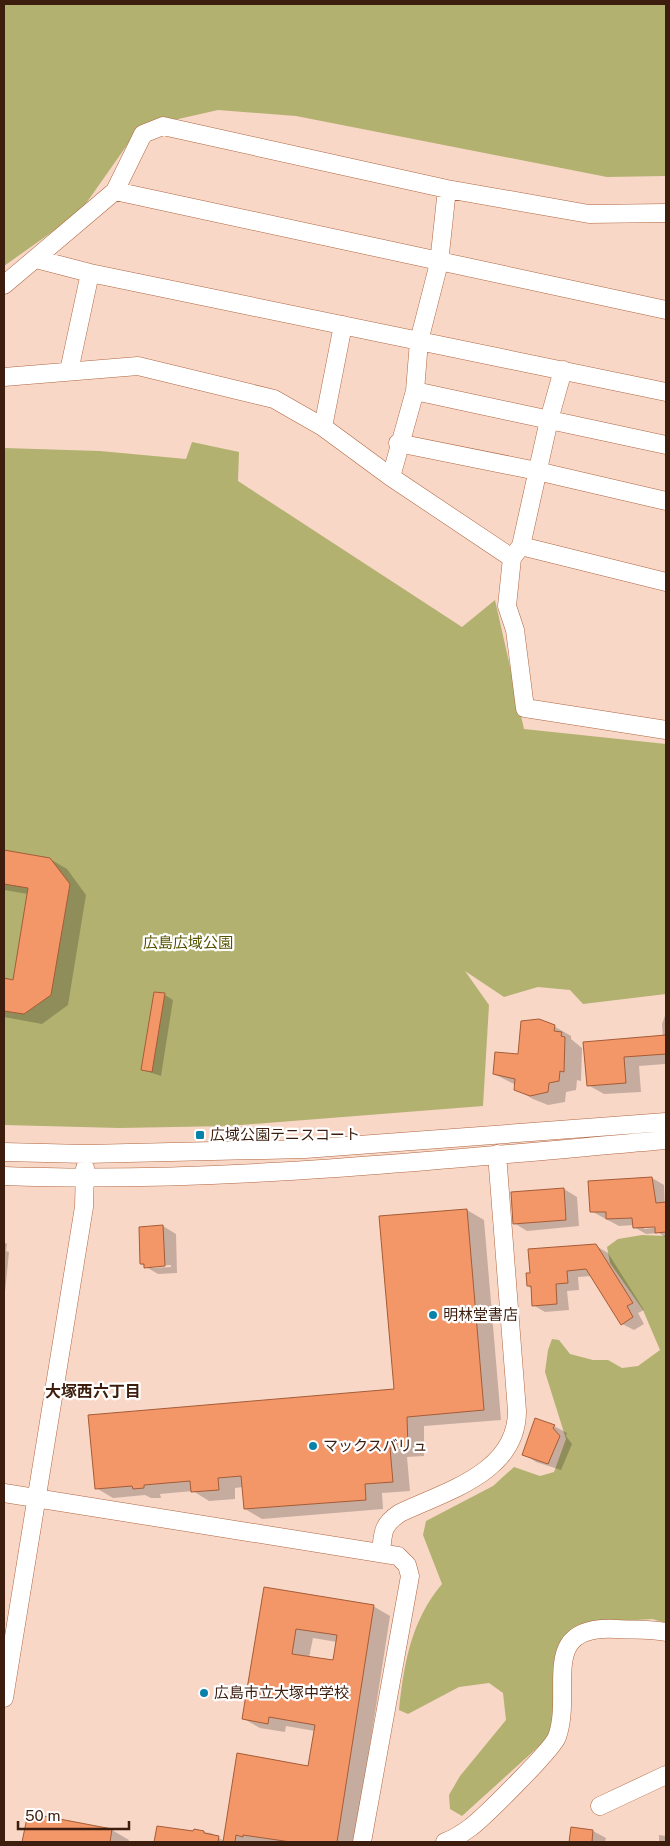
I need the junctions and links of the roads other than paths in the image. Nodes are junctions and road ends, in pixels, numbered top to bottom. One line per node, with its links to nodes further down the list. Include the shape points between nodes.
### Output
1 (447, 188): 2 (street, via 163,126 143,134); 3 (street, via 590,214); 5 (street)
2 (115, 191): 4 (street); 5 (street)
3 (666, 216)
4 (36, 259): 6 (street); 7 (street)
5 (439, 263): 8 (street); 10 (street)
6 (90, 272): 9 (street); 12 (street)
7 (4, 285)
8 (666, 310)
9 (342, 325): 10 (street); 17 (street)
10 (419, 341): 11 (street); 14 (street)
11 (563, 370): 15 (street); 16 (street)
12 (69, 371): 13 (street); 17 (street, via 138,366 274,398)
13 (4, 377)
14 (415, 391): 16 (street); 18 (street)
15 (666, 392)
16 (549, 420): 19 (street); 20 (street)
17 (323, 427): 21 (street)
18 (398, 443): 20 (street); 21 (street)
19 (666, 445)
20 (537, 471): 22 (street); 23 (street)
21 (391, 477): 23 (street)
22 (666, 501)
23 (516, 552): 24 (street); 25 (street, via 507,606 515,630 525,708)
24 (666, 582)
25 (666, 730)
26 (666, 1122): 29 (street, via 305,1149)
27 (666, 1140): 30 (street)
28 (4, 1152): 29 (street)
29 (86, 1154): 32 (street)
30 (498, 1154): 32 (street, via 210,1176); 35 (street, via 517,1411 514,1434 501,1458 484,1472 388,1521)
31 (4, 1176): 32 (street)
32 (85, 1178): 34 (street, via 84,1207)
33 (4, 1493): 34 (street)
34 (36, 1498): 35 (street); 37 (street)
35 (380, 1553): 40 (street, via 398,1556 408,1565 410,1576)
36 (666, 1632): 41 (street, via 604,1628 585,1632 570,1640 563,1659 562,1720 556,1739 472,1826)
37 (4, 1698)
38 (666, 1775): 39 (street)
39 (600, 1806)
40 (362, 1842)
41 (444, 1842)

